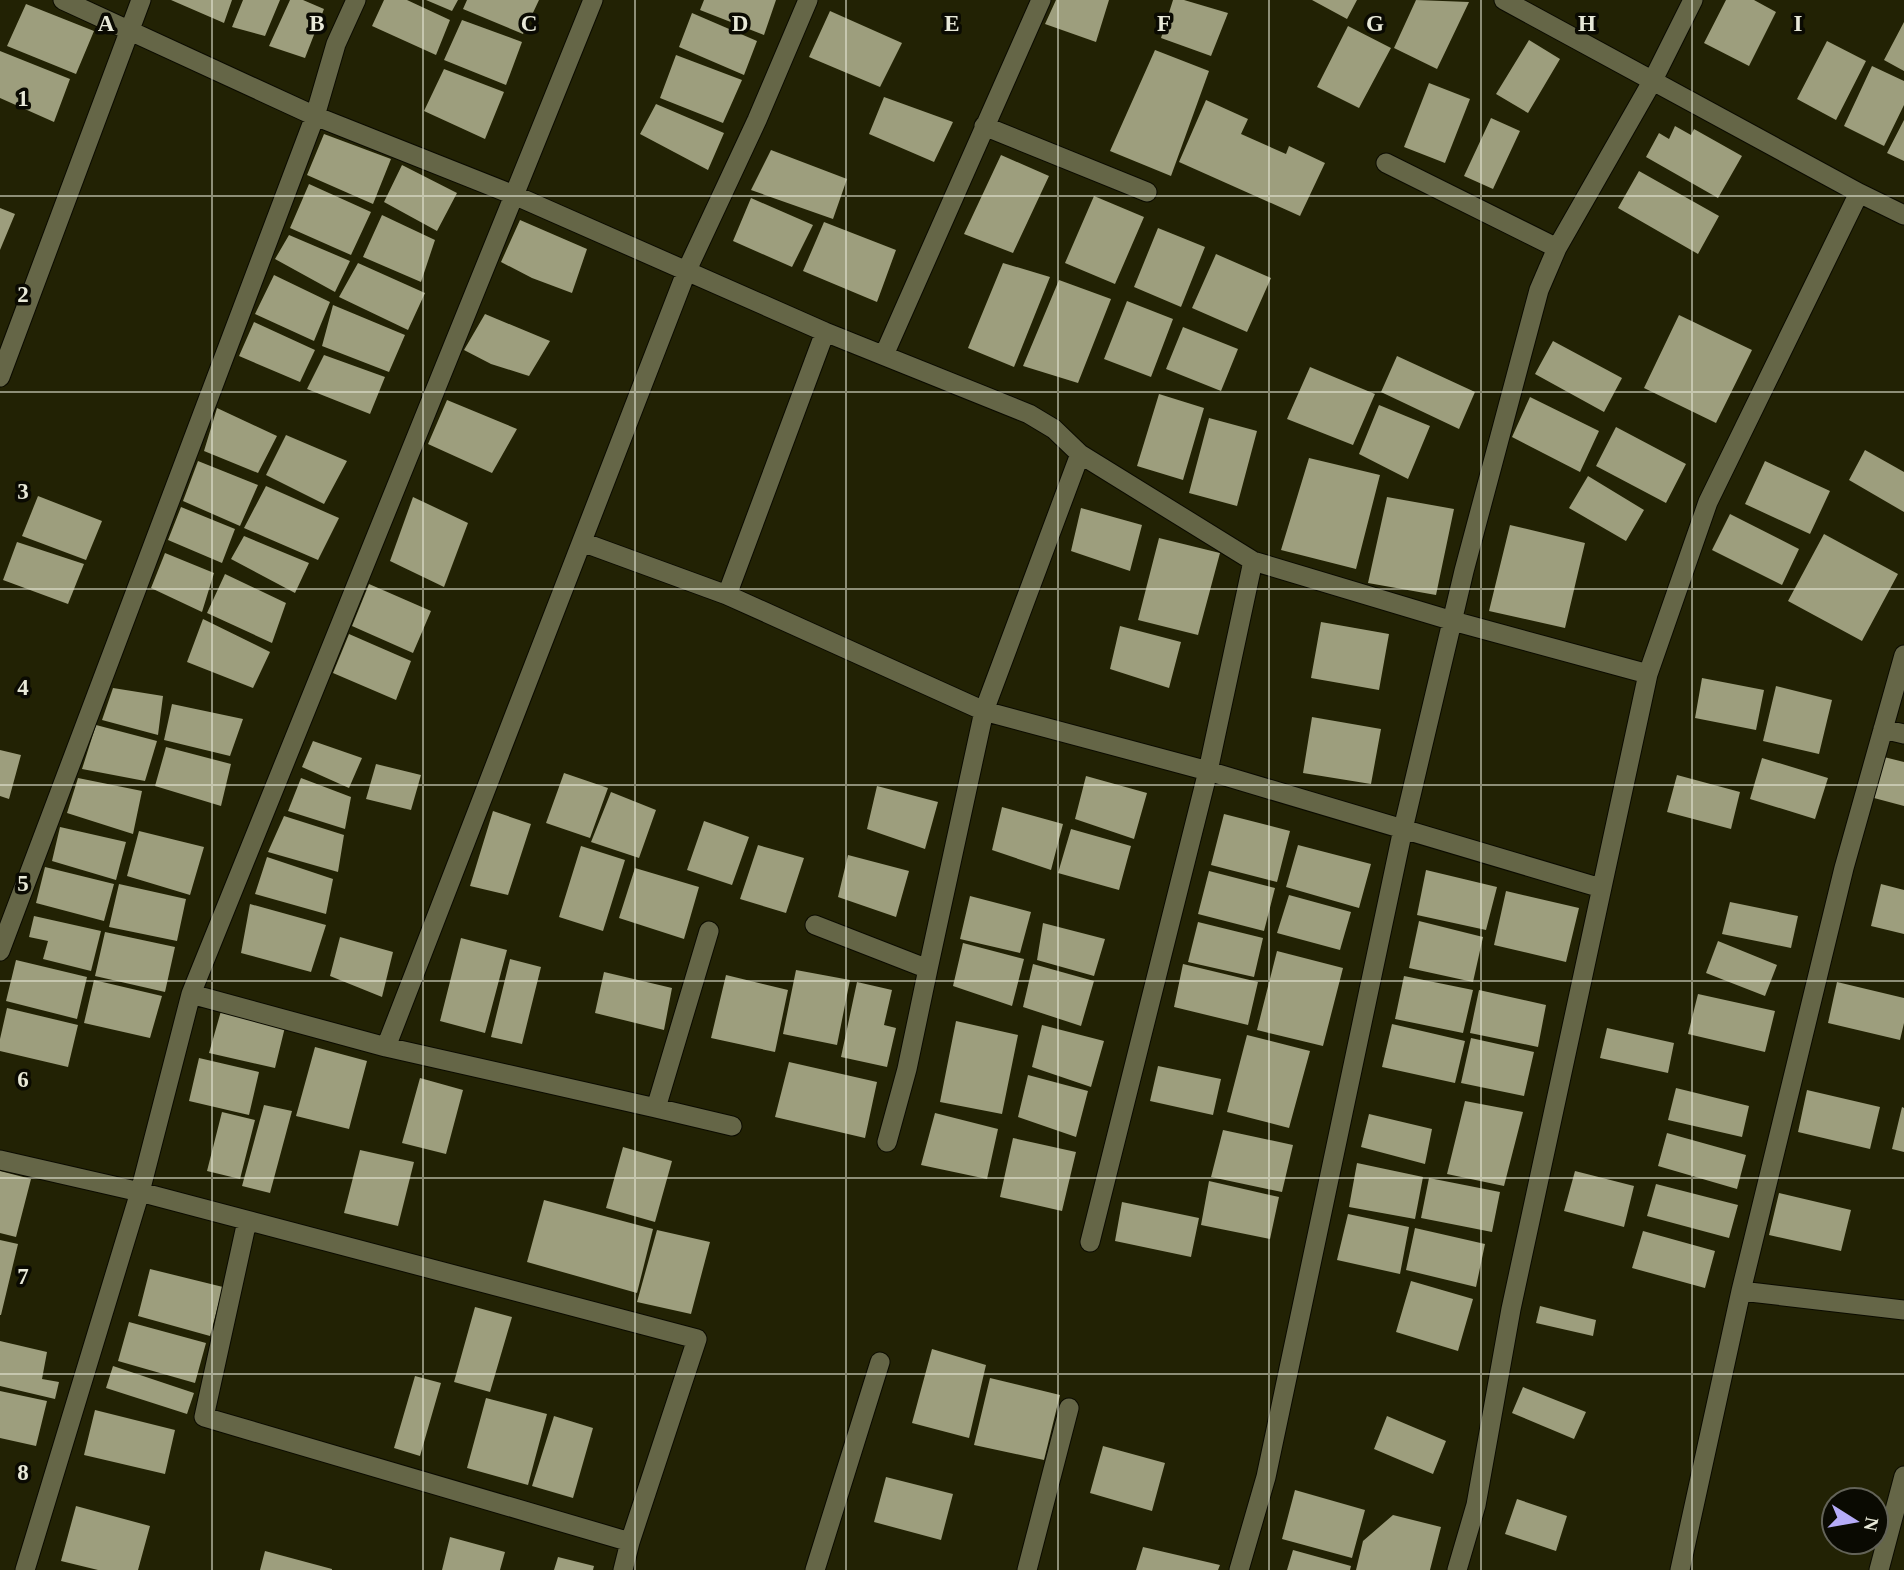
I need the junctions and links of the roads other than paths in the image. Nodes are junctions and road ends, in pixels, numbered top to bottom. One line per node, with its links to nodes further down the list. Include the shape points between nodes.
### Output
1 (63, 0): 9 (street)
2 (141, 0): 9 (street)
3 (356, 0): 11 (street, via 336,44)
4 (593, 0): 16 (street)
5 (808, 0): 19 (street)
6 (1041, 0): 12 (street)
7 (1504, 0): 10 (street)
8 (1693, 0): 10 (street)
9 (131, 31): 11 (street); 22 (street)
10 (1653, 80): 15 (street); 18 (street)
11 (314, 116): 16 (street); 38 (street)
12 (984, 127): 14 (street); 21 (street)
13 (1386, 163): 18 (street)
14 (1147, 192)
15 (1859, 193): 17 (street); 29 (street, via 1708,502)
16 (514, 195): 19 (street); 40 (street)
17 (1904, 215)
18 (1557, 248): 27 (street, via 1539,290)
19 (687, 270): 20 (street); 24 (street)
20 (825, 332): 21 (street); 26 (street)
21 (884, 355): 23 (street, via 1029,414 1055,429)
22 (0, 377)
23 (1080, 454): 25 (street); 30 (street)
24 (582, 542): 26 (street); 41 (street)
25 (1253, 561): 27 (street); 33 (street)
26 (727, 595): 30 (street)
27 (1453, 621): 29 (street); 34 (street)
28 (1904, 655): 31 (street)
29 (1648, 674): 35 (street)
30 (984, 711): 33 (street); 39 (street)
31 (1883, 729): 32 (street); 49 (street, via 1844,868)
32 (1904, 734)
33 (1208, 771): 34 (street); 48 (street)
34 (1403, 829): 35 (street); 59 (street, via 1266,1477)
35 (1601, 888): 60 (street, via 1511,1309 1476,1505)
36 (815, 925): 39 (street)
37 (709, 931): 42 (street)
38 (0, 951)
39 (928, 969): 44 (street)
40 (191, 994): 41 (street); 46 (street)
41 (386, 1047): 42 (street)
42 (656, 1108): 43 (street)
43 (732, 1126)
44 (887, 1142)
45 (0, 1160): 46 (street)
46 (140, 1192): 47 (street); 55 (street)
47 (247, 1221): 54 (street, via 204,1417); 54 (street, via 697,1339)
48 (1090, 1241)
49 (1741, 1291): 50 (street); 61 (street)
50 (1904, 1310)
51 (880, 1362): 57 (street)
52 (1069, 1408): 58 (street)
53 (1904, 1476): 62 (street)
54 (630, 1542): 56 (street)
55 (25, 1570)
56 (623, 1570)
57 (815, 1570)
58 (1027, 1570)
59 (1239, 1570)
60 (1457, 1570)
61 (1680, 1570)
62 (1879, 1570)

